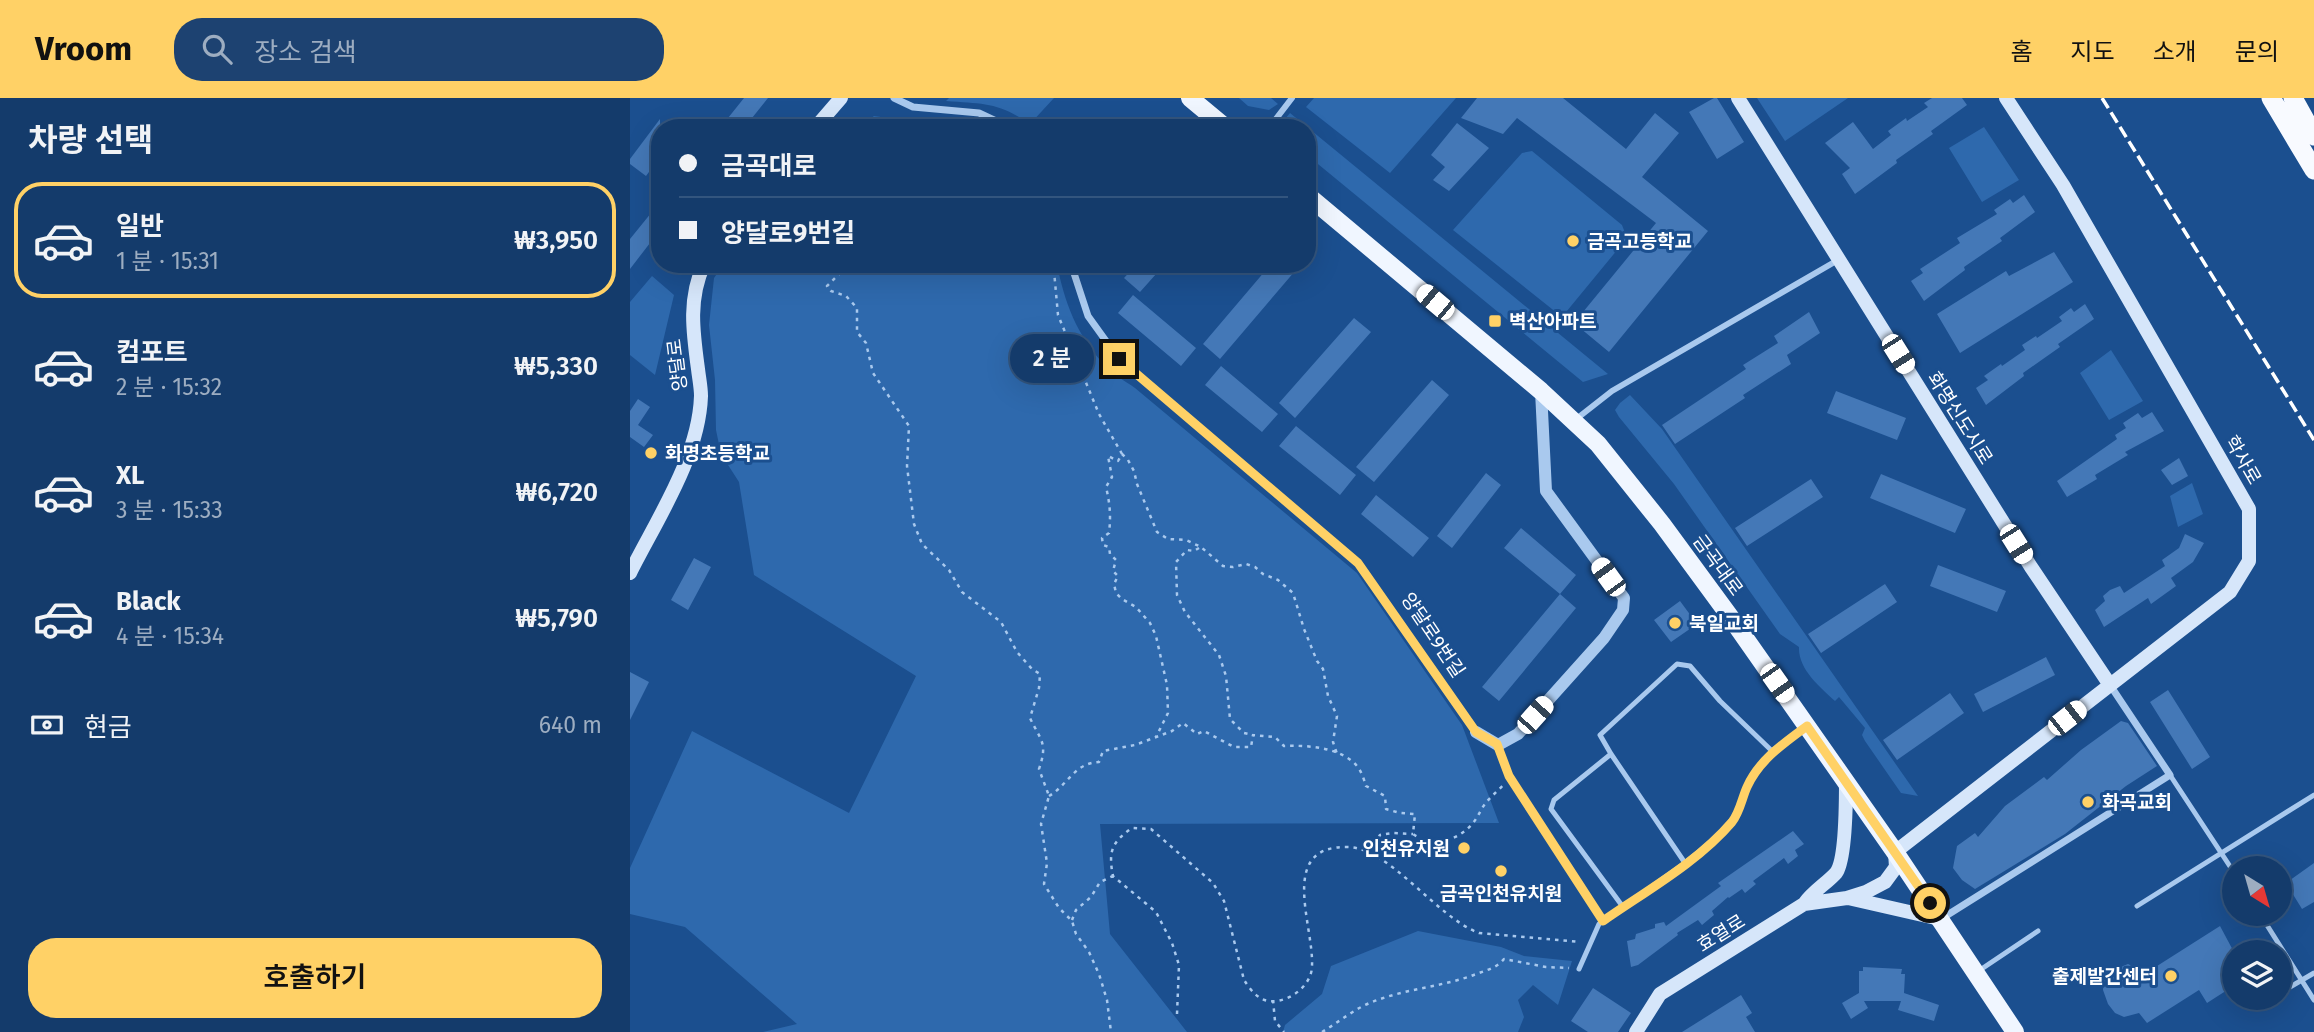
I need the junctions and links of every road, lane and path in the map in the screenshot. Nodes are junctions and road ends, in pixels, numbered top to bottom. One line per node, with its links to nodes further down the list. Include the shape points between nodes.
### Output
1 (841, 98): 9 (main road)
2 (894, 98): 10 (street, via 913,107 979,113)
3 (1190, 98): 11 (main road)
4 (1292, 98): 12 (street)
5 (1738, 98): 16 (main road, 화명신도시로)
6 (2006, 98): 27 (main road, 학사로, via 2063,186 2249,509 2249,561 2230,592)
7 (2271, 98): 14 (highway)
8 (2293, 98): 13 (highway)
9 (823, 119)
10 (992, 119)
11 (1215, 119)
12 (1276, 119)
13 (2314, 136)
14 (2314, 170)
15 (1316, 203): 21 (main road, 금곡대로)
16 (1839, 260): 22 (street); 27 (main road, 화명신도시로, via 2031,568)
17 (700, 273): 26 (main road, 양달로, via 692,328 701,394 690,454)
18 (840, 273): 40 (path, via 827,286 857,308 857,332 866,343 873,373 909,426 907,466 914,524 922,544 949,570 962,592 1001,622 1017,652 1040,674 1030,718 1044,740 1039,769)
19 (1054, 273): 24 (path, via 1058,315 1099,414)
20 (1073, 273): 29 (street, 양달로9번길, via 1088,316 1119,359 1358,563)
21 (1541, 391): 22 (main road, 금곡대로); 23 (street)
22 (1567, 415): 23 (street); 28 (main road, 금곡대로, via 1598,444 1662,524)
23 (1541, 428): 32 (street, via 1546,491 1624,598 1623,610 1604,638 1518,734)
24 (1122, 454): 25 (path, via 1134,471 1157,532); 31 (path, via 1118,461 1108,456 1110,521 1109,533 1102,538 1116,561 1116,593 1150,622 1156,636 1168,713)
25 (1201, 547): 30 (path, via 1187,550 1176,562 1177,595 1219,655 1230,719); 34 (path, via 1223,566 1246,564 1279,580 1293,593 1337,716 1333,742)
26 (630, 573)
27 (2110, 685): 36 (street); 43 (main road, 학사로)
28 (1807, 726): 33 (lane); 38 (main road, 금곡대로)
29 (1476, 732): 32 (street, 양달로9번길)
30 (1253, 735): 31 (path, via 1251,747 1234,747 1204,732 1197,734 1183,723); 34 (path, via 1275,737 1283,746 1308,746)
31 (1156, 737): 40 (path, via 1103,751 1099,762 1070,774)
32 (1497, 744): 37 (lane)
33 (1772, 751): 35 (lane, via 1689,666 1677,664 1600,735); 46 (lane, via 1748,785 1735,818)
34 (1337, 754): 41 (path, via 1360,769 1366,786 1385,796 1387,809 1415,814)
35 (1611, 754): 46 (lane); 52 (lane, via 1554,800 1551,809)
36 (2170, 775): 44 (lane); 53 (street)
37 (1509, 776): 41 (path, via 1473,824 1458,835 1444,843); 55 (lane)
38 (1846, 781): 43 (main road, 금곡대로); 47 (main road, via 1846,823)
39 (2314, 795): 44 (lane)
40 (1049, 796): 54 (path, via 1041,824 1047,863 1044,884)
41 (1413, 834): 42 (path, via 1380,835)
42 (1367, 850): 58 (path, via 1463,927 1500,936); 64 (path, via 1348,846 1325,850 1308,864 1303,879 1312,967 1309,982 1298,992)
43 (1895, 852): 49 (main road, via 1896,867 1890,877); 53 (main road, 금곡대로)
44 (2221, 853): 45 (lane); 51 (lane)
45 (2223, 856)
46 (1685, 863): 52 (lane)
47 (1837, 872): 49 (main road, via 1838,889); 50 (main road)
48 (1113, 876): 54 (path, via 1100,882); 64 (path, via 1111,856 1116,839 1132,828 1151,829 1213,883 1224,901 1244,979 1262,999); 66 (path, via 1156,912 1172,943 1180,965)
49 (1851, 896): 50 (main road, 효열로); 53 (main road)
50 (1804, 904): 70 (main road, 효열로, via 1660,994)
51 (2137, 906)
52 (1623, 907): 55 (lane)
53 (1940, 919): 60 (main road, 금곡대로)
54 (1072, 920): 67 (path, via 1100,974)
55 (1603, 921): 58 (lane)
56 (2268, 926): 62 (lane)
57 (2038, 931): 60 (lane)
58 (1591, 943): 59 (lane)
59 (1579, 969): 69 (path, via 1504,959 1448,984 1412,989 1373,1002)
60 (1974, 973): 71 (main road, 금곡대로)
61 (2314, 973): 62 (lane)
62 (2302, 981): 63 (lane); 65 (lane)
63 (2292, 986)
64 (1273, 1000): 68 (path, via 1275,1021)
65 (2314, 1000)
66 (1177, 1014)
67 (1111, 1032)
68 (1284, 1032)
69 (1322, 1032)
70 (1636, 1032)
71 (2015, 1032)

